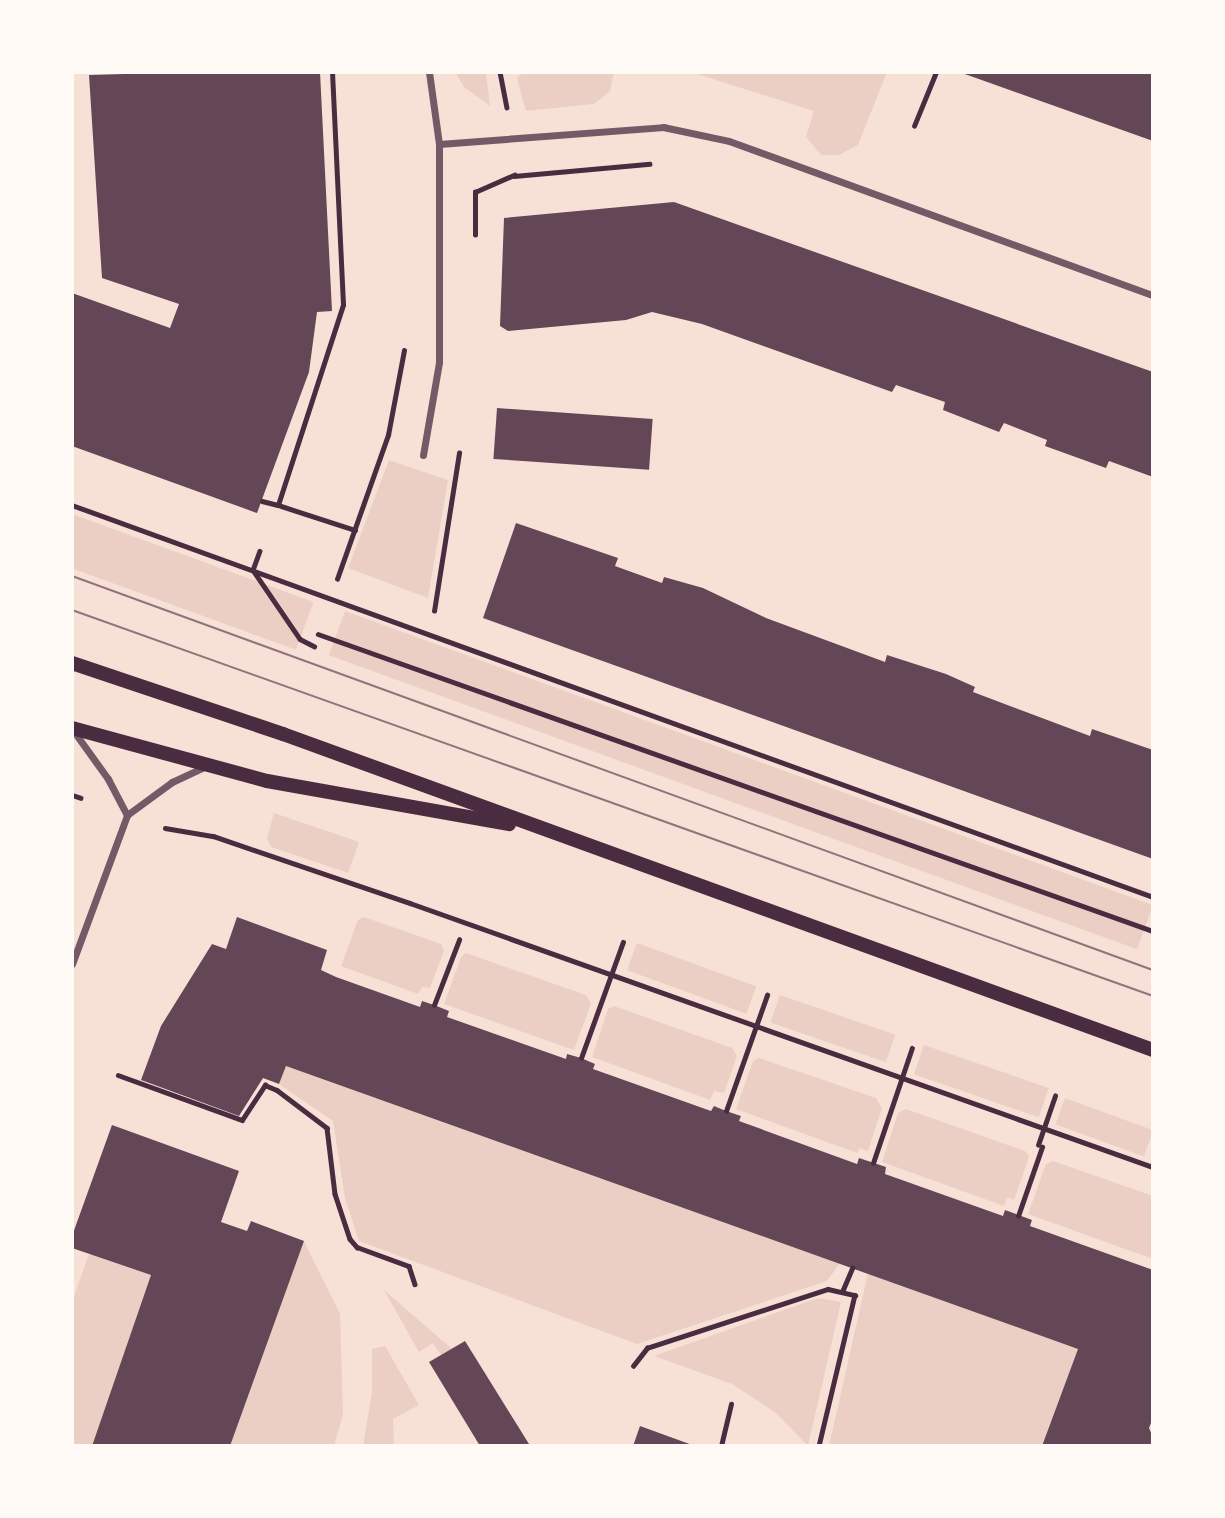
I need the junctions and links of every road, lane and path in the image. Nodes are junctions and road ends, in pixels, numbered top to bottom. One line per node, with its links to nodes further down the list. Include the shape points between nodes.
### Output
1 (332, 72): 15 (path, via 343,305)
2 (429, 72): 5 (street)
3 (936, 72): 4 (path)
4 (914, 126)
5 (439, 144): 9 (street); 10 (street, via 663,127 729,141)
6 (657, 163): 7 (path)
7 (514, 176)
8 (475, 192): 9 (path)
9 (441, 193): 12 (street, via 439,362)
10 (1153, 295)
11 (406, 342): 16 (path, via 388,435)
12 (423, 455)
13 (262, 501): 15 (path)
14 (72, 505): 18 (path)
15 (278, 505): 16 (path)
16 (355, 530): 19 (path)
17 (260, 551): 18 (path)
18 (253, 570): 21 (path, via 300,639); 28 (path)
19 (337, 579)
20 (318, 634): 29 (path)
21 (314, 646)
22 (72, 663): 27 (main road)
23 (72, 729): 24 (main road); 25 (street, via 89,749)
24 (213, 762): 25 (street, via 172,782); 27 (main road, via 267,780)
25 (127, 815): 32 (street)
26 (159, 826): 33 (path, via 213,836)
27 (548, 831): 38 (main road)
28 (1153, 897)
29 (1153, 931)
30 (459, 940): 35 (path)
31 (623, 942): 33 (path)
32 (72, 964)
33 (611, 976): 36 (path); 39 (path)
34 (767, 995): 36 (path)
35 (435, 1005)
36 (755, 1027): 41 (path); 43 (path)
37 (912, 1048): 41 (path)
38 (1153, 1052)
39 (581, 1058)
40 (118, 1076): 49 (path, via 242,1121 265,1085 277,1090 327,1128 335,1194 350,1239 357,1247 409,1266)
41 (902, 1078): 44 (path); 45 (path)
42 (1055, 1096): 44 (path)
43 (726, 1111)
44 (1044, 1128): 46 (path); 47 (path)
45 (873, 1163)
46 (1153, 1167)
47 (1018, 1216)
48 (852, 1268): 50 (path)
49 (415, 1284)
50 (842, 1292): 51 (path, via 828,1289 647,1348); 54 (path, via 855,1295)
51 (632, 1366)
52 (731, 1404): 53 (path)
53 (721, 1446)
54 (819, 1446)

